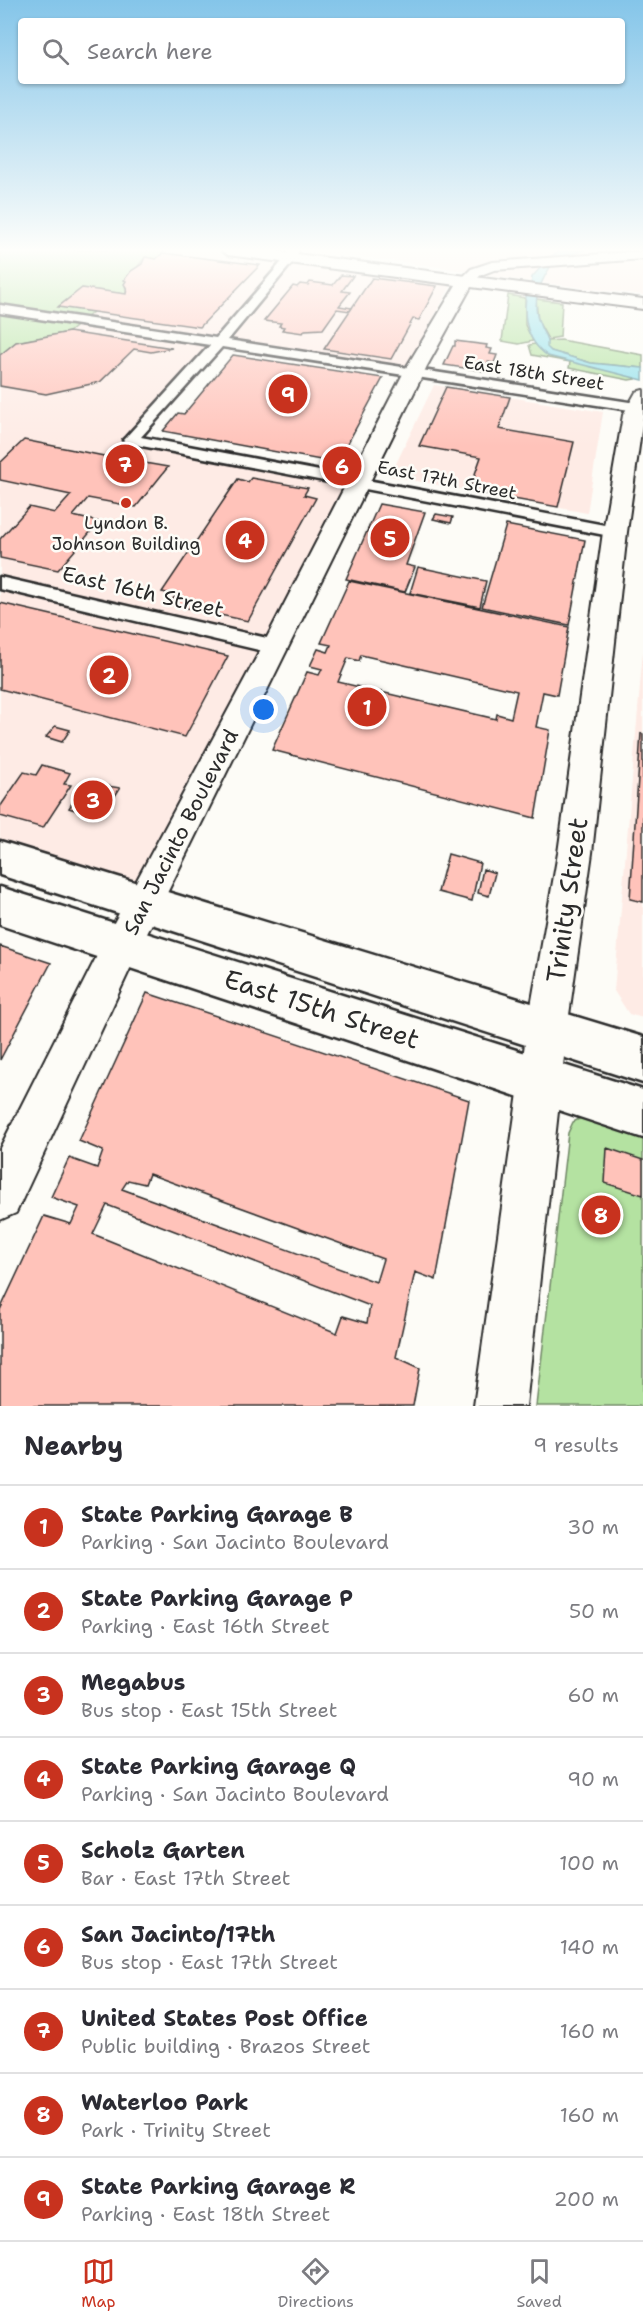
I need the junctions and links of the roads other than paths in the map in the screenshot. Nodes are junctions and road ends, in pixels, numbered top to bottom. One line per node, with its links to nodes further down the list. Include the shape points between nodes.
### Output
1 (43, 316): 4 (street, East 18th Street)
2 (241, 316): 4 (street)
3 (446, 316): 5 (main road, San Jacinto Boulevard)
4 (219, 343): 5 (street, East 18th Street); 7 (street, East 17th Street, via 130,440)
5 (414, 373): 6 (street, East 18th Street); 7 (main road, San Jacinto Boulevard)
6 (640, 402): 8 (main road, Trinity Street)
7 (357, 483): 8 (street, East 17th Street); 10 (main road, San Jacinto Boulevard)
8 (615, 532): 15 (main road, Trinity Street, via 575,853)
9 (0, 582): 10 (street, East 16th Street)
10 (276, 647): 12 (main road, San Jacinto Boulevard)
11 (0, 858): 12 (main road, East 15th Street)
12 (143, 903): 14 (main road, San Jacinto Boulevard); 15 (main road, East 15th Street)
13 (0, 906): 14 (main road, East 15th Street)
14 (122, 945): 17 (main road, East 15th Street); 19 (main road, San Jacinto Boulevard)
15 (547, 1029): 16 (main road, East 15th Street); 17 (main road, Trinity Street)
16 (643, 1060)
17 (541, 1080): 18 (main road, East 15th Street); 20 (main road, Trinity Street)
18 (643, 1114)
19 (0, 1197)
20 (500, 1406)

